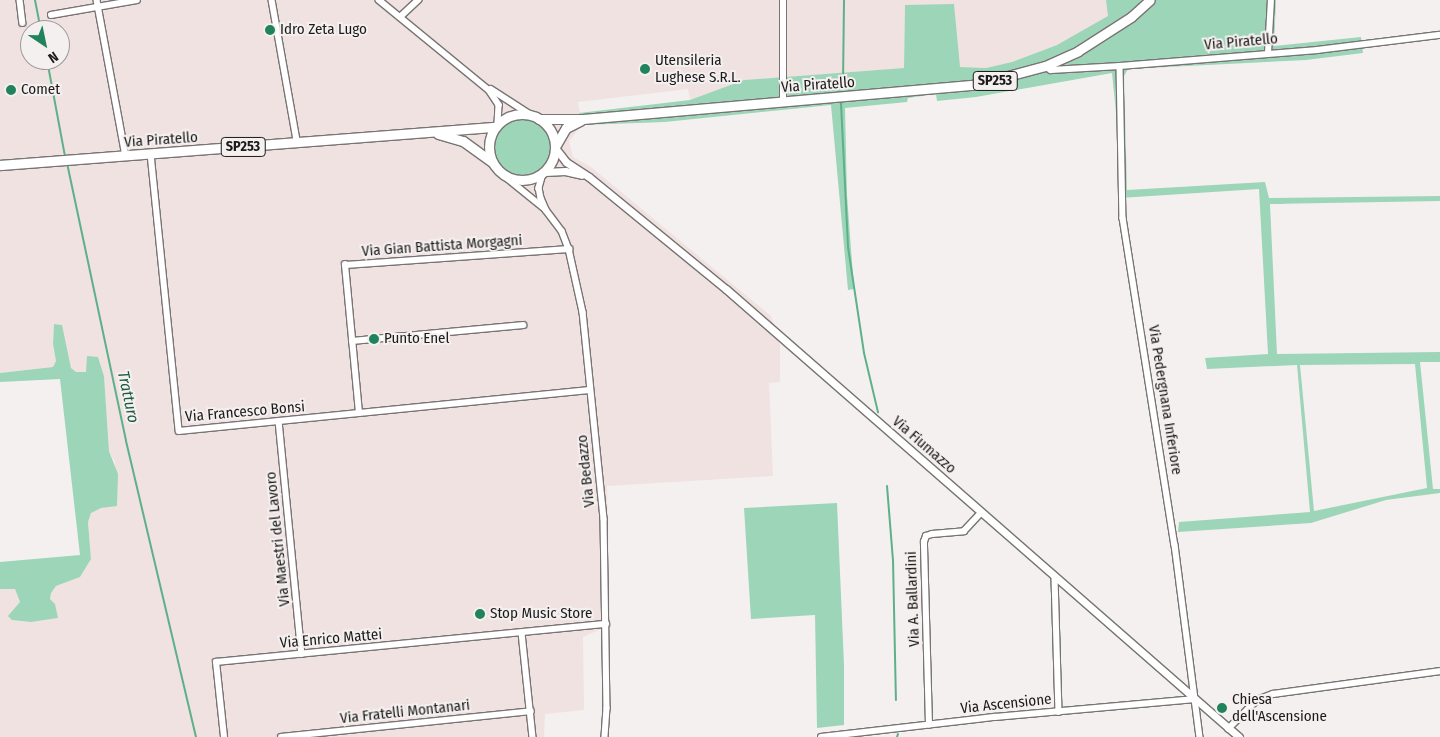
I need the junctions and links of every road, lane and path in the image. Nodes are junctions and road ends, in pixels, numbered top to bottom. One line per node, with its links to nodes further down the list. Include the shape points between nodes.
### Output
1 (20, 0): 13 (street)
2 (97, 0): 10 (street)
3 (137, 0): 10 (street)
4 (272, 0): 24 (street)
5 (379, 0): 12 (street)
6 (418, 0): 12 (street)
7 (783, 0): 19 (street)
8 (1150, 0): 16 (main road, Via Piratello / SP253, via 1131,17 1078,51)
9 (1271, 0): 15 (street)
10 (99, 8): 11 (street); 27 (street)
11 (51, 15)
12 (400, 17): 18 (street)
13 (23, 20)
14 (1440, 34): 15 (street, Via Piratello)
15 (1268, 53): 17 (street, Via Piratello)
16 (1044, 66): 17 (street, Via Piratello, via 1051,70); 19 (main road, Via Piratello / SP253, via 974,85)
17 (1120, 66): 46 (street, Via Pedergnana Inferiore, via 1123,218 1175,546)
18 (478, 80): 20 (street); 22 (street, via 498,102)
19 (782, 102): 21 (main road, Via Piratello / SP253)
20 (535, 117): 21 (main road, Via Piratello / SP253); 22 (main road, SP253, via 509,116); 25 (main road, via 549,127)
21 (592, 118): 25 (main road, Via Piratello / SP253, via 566,128)
22 (497, 126): 23 (main road, Via Piratello / SP253); 28 (main road, via 489,141)
23 (413, 133): 24 (main road, Via Piratello / SP253); 28 (main road, Via Piratello / SP253, via 455,138)
24 (296, 141): 26 (main road, Via Piratello / SP253)
25 (556, 147): 30 (main road, SP253, via 554,158); 31 (street, Via Fiumazzo, via 566,162)
26 (151, 154): 27 (main road, Via Piratello / SP253); 39 (street, Via Francesco Bonsi, via 179,431)
27 (126, 156): 29 (main road, Via Piratello / SP253)
28 (492, 163): 32 (main road, SP253)
29 (0, 165)
30 (544, 173): 31 (street, Via Fiumazzo, via 565,171); 32 (main road, via 528,180); 33 (street, Via Bedazzo, via 540,193)
31 (589, 177): 40 (street, Via Fiumazzo, via 726,289)
32 (508, 178): 33 (street, Via Bedazzo)
33 (546, 210): 34 (street, Via Bedazzo, via 562,231)
34 (569, 249): 36 (street, Via Gian Battista Morgagni, via 345,265); 37 (street, Via Bedazzo, via 583,312)
35 (523, 325): 36 (street)
36 (352, 341): 38 (street, Via Gian Battista Morgagni)
37 (589, 390): 38 (street, Via Francesco Bonsi); 42 (street, Via Bedazzo, via 604,519)
38 (359, 413): 39 (street, Via Francesco Bonsi)
39 (279, 421): 44 (street, Via Maestri del Lavoro)
40 (981, 513): 41 (street, Via Fiumazzo); 49 (street, Via A. Ballardini, via 964,531 932,534 926,536 924,542)
41 (1055, 578): 46 (street, Via Fiumazzo); 48 (street)
42 (606, 624): 43 (street, Via Enrico Mattei); 54 (street, Via Bedazzo)
43 (522, 633): 44 (street, Via Enrico Mattei); 47 (street)
44 (302, 654): 51 (street, Via Enrico Mattei, via 216,662)
45 (1440, 671): 50 (street, via 1273,694 1257,700)
46 (1195, 699): 48 (street, Via Ascensione); 50 (street, Via Fiumazzo); 56 (street, Via Pedergnana Inferiore)
47 (531, 712): 52 (street, Via Fratelli Montanari); 53 (street)
48 (1059, 712): 49 (street, Via Ascensione)
49 (929, 725): 55 (street, Via Ascensione)
50 (1228, 728): 57 (street, Via Fiumazzo)
51 (224, 737)
52 (281, 737)
53 (533, 737)
54 (605, 737)
55 (821, 737)
56 (1200, 737)
57 (1239, 737)

